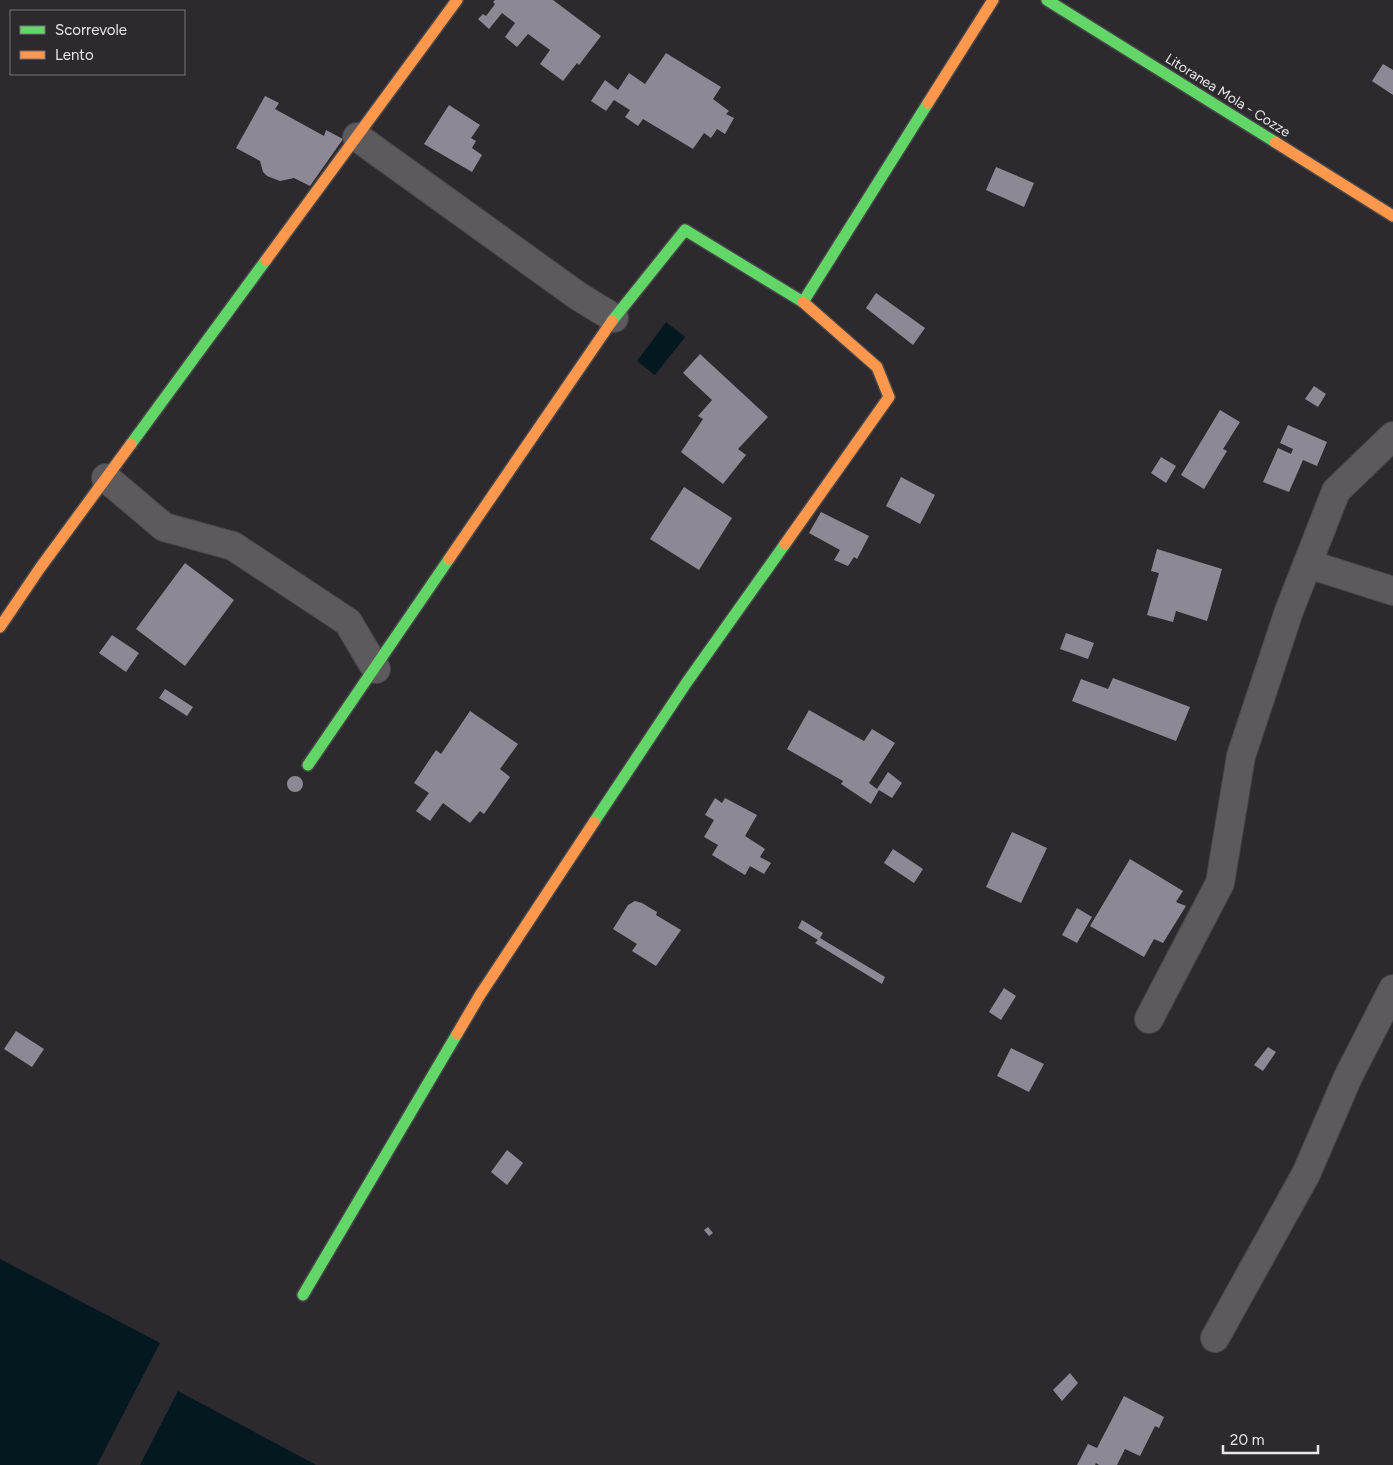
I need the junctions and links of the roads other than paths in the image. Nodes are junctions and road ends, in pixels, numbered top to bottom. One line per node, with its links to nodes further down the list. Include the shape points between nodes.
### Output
1 (457, 0): 4 (street)
2 (993, 0): 6 (street)
3 (1048, 0): 5 (street, Litoranea Mola - Cozze)
4 (357, 137): 7 (street, via 578,296); 9 (street)
5 (1393, 216)
6 (803, 302): 7 (street, via 685,230); 17 (street, via 877,367 890,398 687,682 480,995)
7 (614, 318): 13 (street)
8 (1393, 436): 10 (street, via 1336,491)
9 (106, 478): 12 (street); 13 (street, via 164,527 233,546 348,622)
10 (1308, 564): 11 (street); 16 (street, via 1241,756 1220,883)
11 (1393, 592)
12 (0, 627)
13 (376, 669): 14 (street)
14 (308, 765)
15 (1393, 990): 18 (street, via 1348,1077 1306,1174)
16 (1149, 1019)
17 (303, 1295)
18 (1215, 1338)

